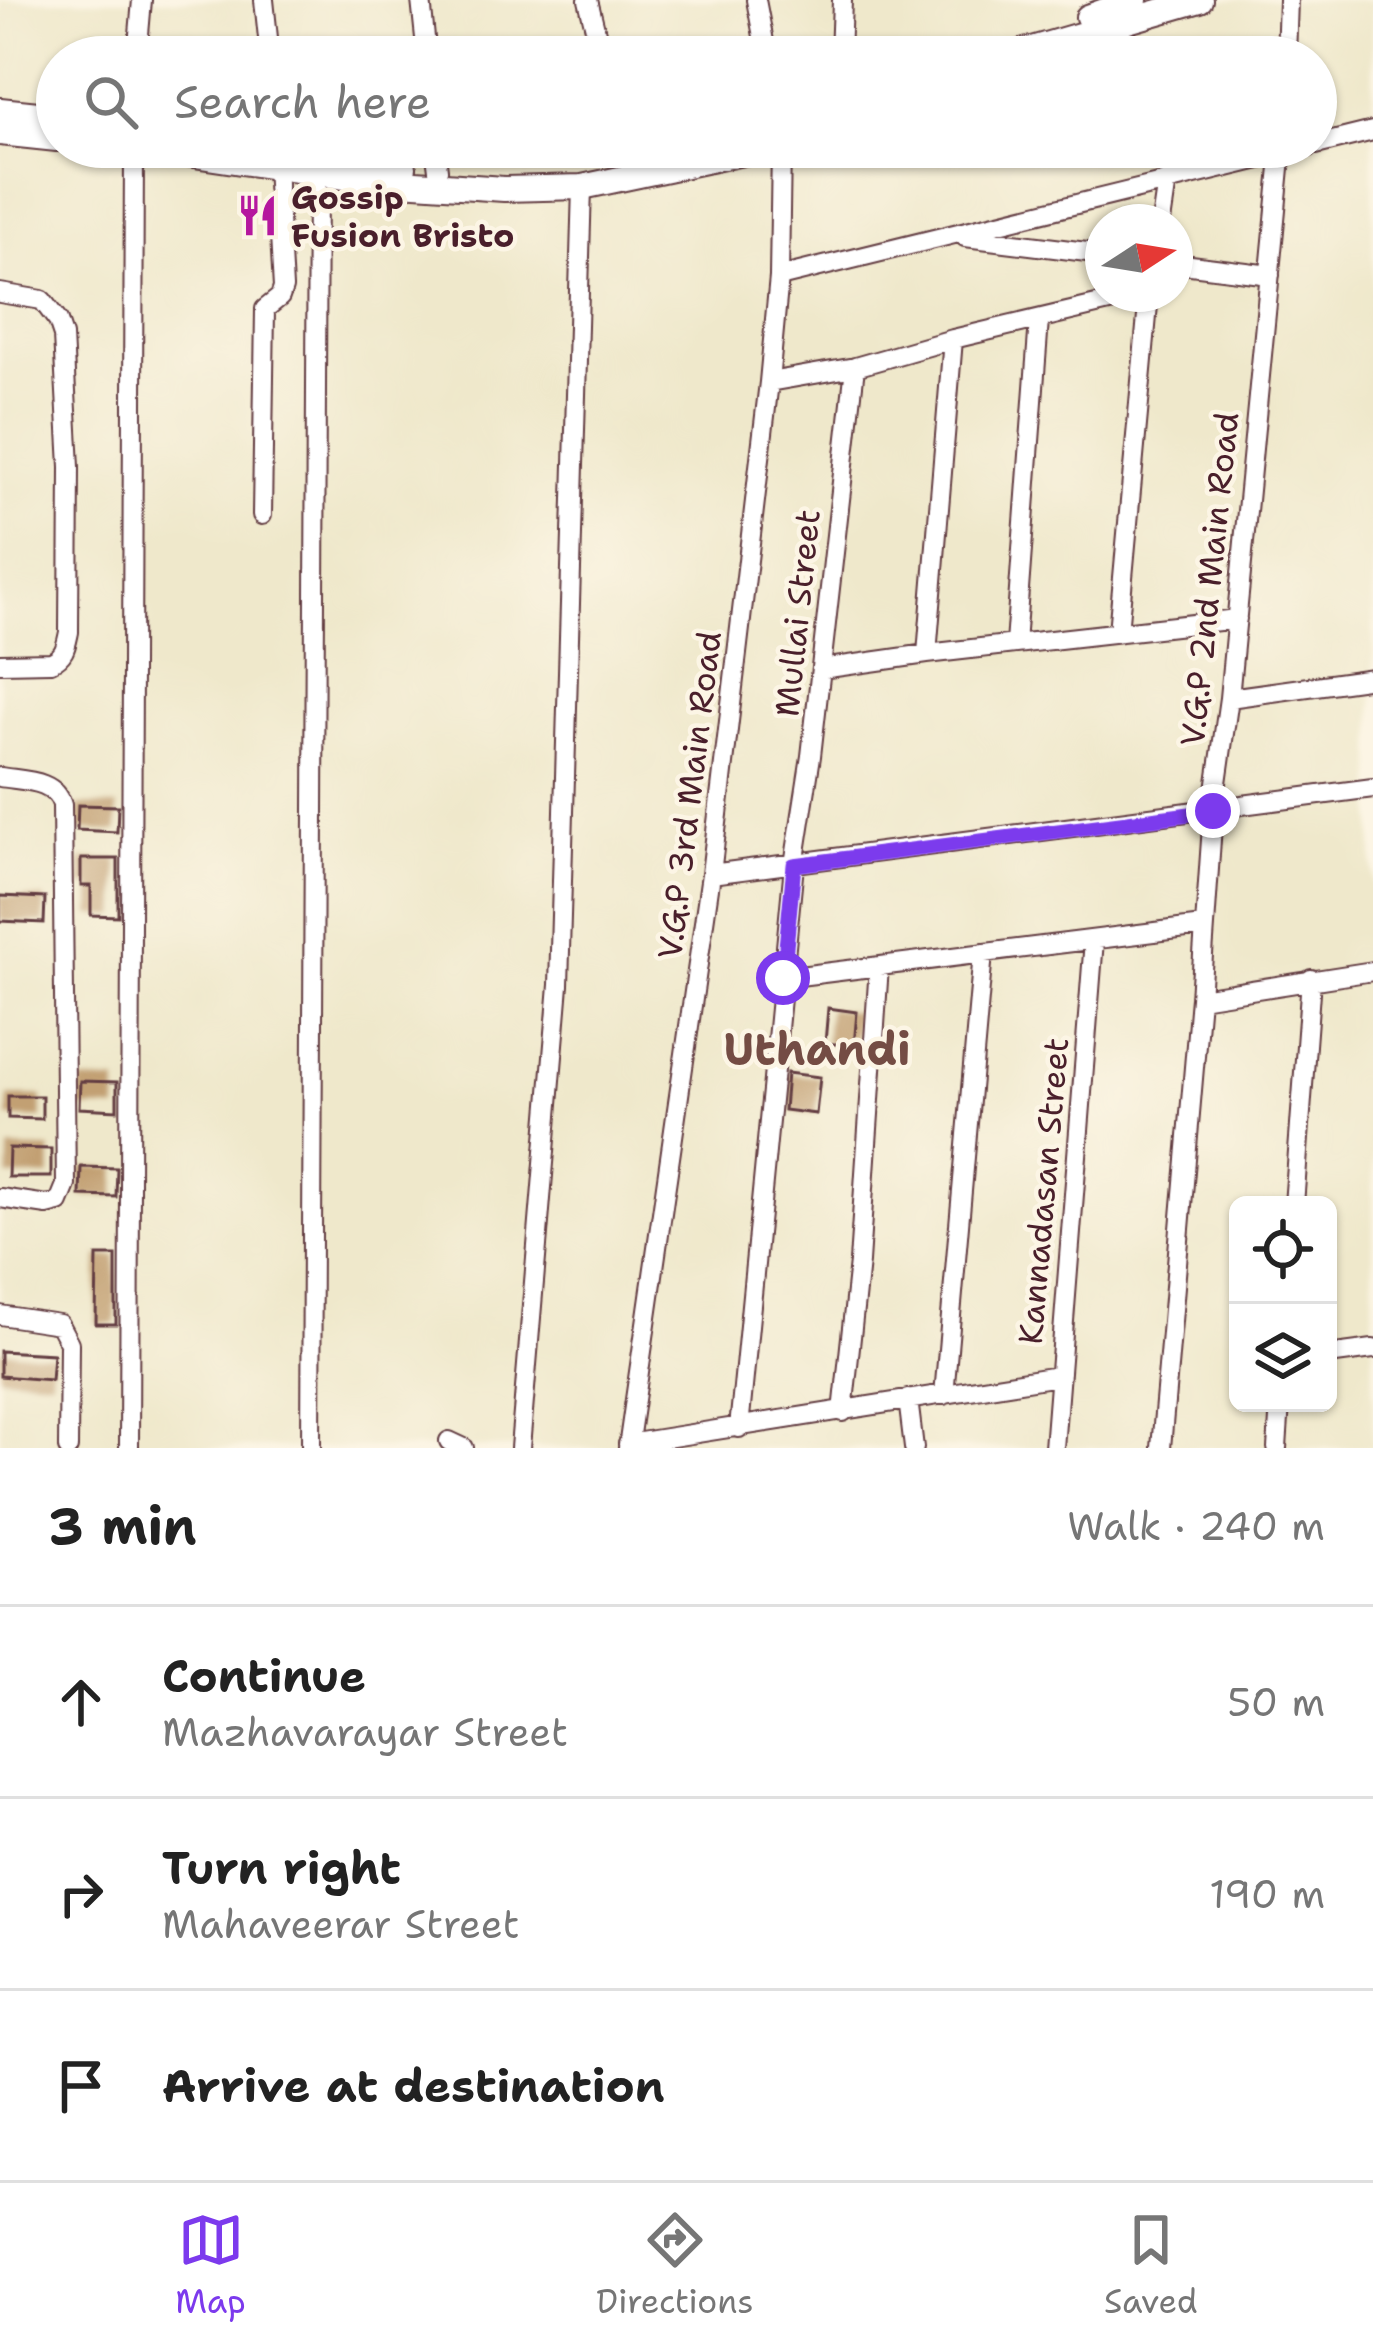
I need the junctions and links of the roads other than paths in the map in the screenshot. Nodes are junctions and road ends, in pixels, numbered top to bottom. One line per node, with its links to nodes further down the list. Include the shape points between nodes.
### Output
1 (142, 0): 10 (street)
2 (264, 0): 11 (street)
3 (421, 0): 12 (street)
4 (588, 0): 13 (street)
5 (756, 0): 14 (street)
6 (842, 0): 15 (street)
7 (1133, 0): 16 (main road)
8 (1200, 0): 17 (main road)
9 (1288, 0): 18 (street)
10 (139, 36)
11 (268, 36)
12 (425, 36)
13 (597, 36)
14 (762, 36)
15 (841, 36)
16 (1036, 36)
17 (1076, 36)
18 (1287, 36)
19 (0, 110): 20 (main road)
20 (36, 114)
21 (1373, 130): 24 (street)
22 (0, 133): 23 (main road)
23 (36, 137)
24 (1337, 140)
25 (137, 168): 85 (street)
26 (275, 168): 50 (street, via 283,288 265,309)
27 (305, 168): 34 (main road)
28 (476, 168): 29 (main road, via 506,175)
29 (551, 168)
30 (672, 168): 36 (main road)
31 (781, 168): 42 (street, V.G.P 3rd Main Road)
32 (1217, 168): 35 (street)
33 (1280, 168): 41 (street, V.G.P 2nd Main Road)
34 (317, 174): 36 (main road); 86 (street)
35 (1168, 181): 37 (street); 38 (street)
36 (582, 187): 87 (street, via 559,986)
37 (1164, 204)
38 (950, 235): 39 (street); 42 (street)
39 (1085, 252)
40 (1193, 265): 41 (street)
41 (1270, 275): 51 (street, V.G.P 2nd Main Road)
42 (779, 278): 49 (street, V.G.P 3rd Main Road)
43 (0, 293): 55 (street, via 42,300 58,321 70,467 65,650 50,662)
44 (1085, 309): 46 (street)
45 (1145, 312): 52 (street)
46 (1039, 320): 47 (street); 53 (street)
47 (953, 339): 48 (street); 54 (street)
48 (854, 367): 49 (street); 56 (street, Mullai Street)
49 (769, 382): 63 (street, V.G.P 3rd Main Road)
50 (262, 514)
51 (1237, 619): 52 (street); 58 (street, V.G.P 2nd Main Road)
52 (1118, 632): 53 (street)
53 (1015, 644): 54 (street)
54 (927, 654): 56 (street)
55 (0, 662)
56 (821, 669): 62 (street, Mullai Street)
57 (1373, 678): 58 (street)
58 (1229, 698): 61 (street, V.G.P 2nd Main Road)
59 (0, 777): 73 (street, via 56,789 62,805 66,1185 59,1202 47,1205)
60 (1373, 788): 61 (street)
61 (1213, 811): 62 (street); 64 (street, V.G.P 2nd Main Road)
62 (794, 865): 63 (street); 69 (street, Mullai Street)
63 (711, 874): 83 (street, V.G.P 3rd Main Road)
64 (1203, 926): 65 (street); 71 (street, V.G.P 2nd Main Road)
65 (1094, 940): 66 (street); 77 (street, Kannadasan Street)
66 (983, 953): 67 (street); 78 (street)
67 (879, 966): 69 (street); 80 (street)
68 (1373, 971): 70 (street)
69 (783, 978): 82 (street, Mullai Street)
70 (1311, 979): 71 (street); 72 (street)
71 (1200, 998): 90 (street, V.G.P 2nd Main Road)
72 (1295, 1196)
73 (0, 1198)
74 (0, 1315): 84 (street, via 58,1324 66,1333)
75 (1373, 1349): 76 (street)
76 (1337, 1354)
77 (1058, 1376): 78 (street); 89 (street, Kannadasan Street)
78 (944, 1395): 79 (street)
79 (908, 1399): 80 (street); 88 (street)
80 (843, 1412): 82 (street)
81 (1279, 1412): 91 (street)
82 (739, 1429): 83 (street)
83 (628, 1446)
84 (68, 1448)
85 (129, 1448)
86 (311, 1448)
87 (520, 1448)
88 (914, 1448)
89 (1054, 1448)
90 (1161, 1448)
91 (1277, 1448)

